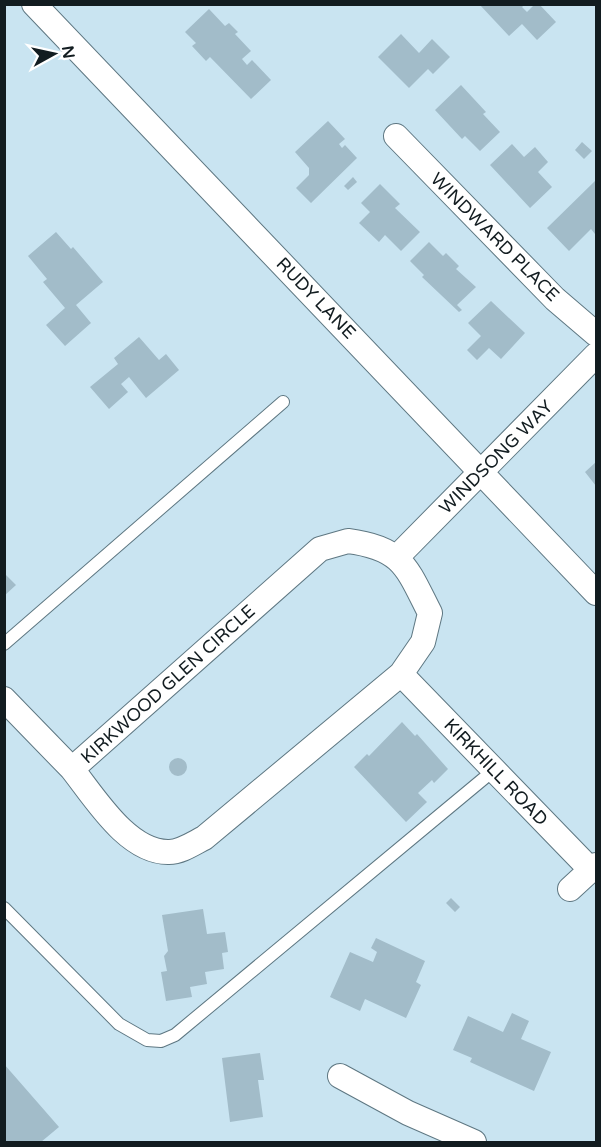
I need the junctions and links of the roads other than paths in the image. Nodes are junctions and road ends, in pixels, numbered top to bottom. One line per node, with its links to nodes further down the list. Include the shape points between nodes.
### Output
1 (33, 4): 6 (street, RUDY LANE)
2 (396, 136): 3 (street, WINDWARD PLACE, via 555,299)
3 (597, 334)
4 (597, 355): 6 (street, WINDSONG WAY)
5 (283, 402): 9 (lane)
6 (480, 472): 7 (street, WINDSONG WAY); 8 (street, RUDY LANE)
7 (396, 558): 10 (street, KIRKWOOD GLEN CIRCLE, via 406,566 430,613 423,642); 12 (street, KIRKWOOD GLEN CIRCLE, via 385,550 348,541 320,549)
8 (597, 593)
9 (4, 644)
10 (401, 675): 12 (street, KIRKWOOD GLEN CIRCLE, via 204,838 172,852 155,851 120,829); 13 (street, KIRKHILL ROAD)
11 (4, 699): 12 (street)
12 (72, 769)
13 (494, 770): 14 (street, KIRKHILL ROAD); 16 (lane, via 176,1035 161,1041 147,1040 119,1024)
14 (594, 867): 15 (street, KIRKHILL ROAD)
15 (570, 889)
16 (4, 908)
17 (339, 1076): 18 (street)
18 (474, 1143)

